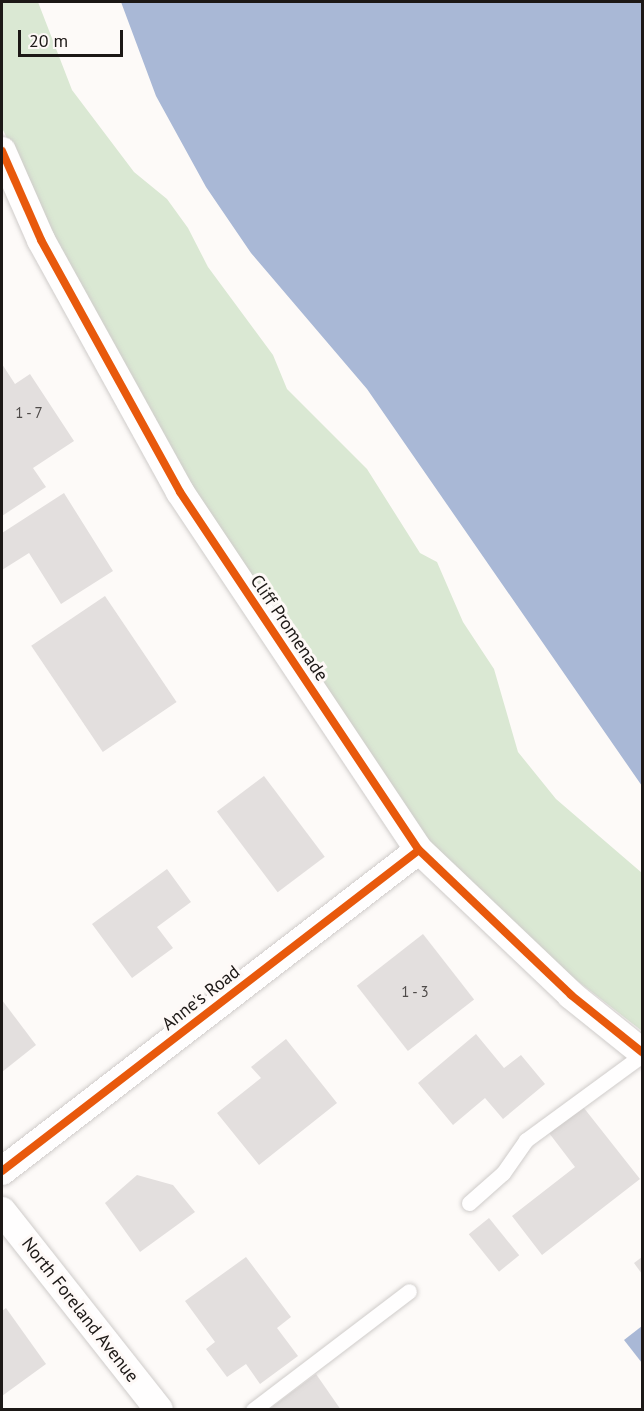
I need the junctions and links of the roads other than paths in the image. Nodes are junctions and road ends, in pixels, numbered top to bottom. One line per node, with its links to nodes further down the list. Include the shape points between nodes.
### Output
1 (2, 151): 2 (street, Cliff Promenade, via 41,240 180,492)
2 (419, 850): 3 (street, Cliff Promenade, via 571,995); 4 (street, Anne's Road)
3 (642, 1054): 5 (lane, via 526,1140 502,1173)
4 (2, 1171)
5 (469, 1203)
6 (2, 1211): 8 (street, North Foreland Avenue)
7 (409, 1291): 9 (lane)
8 (159, 1410)
9 (253, 1410)

